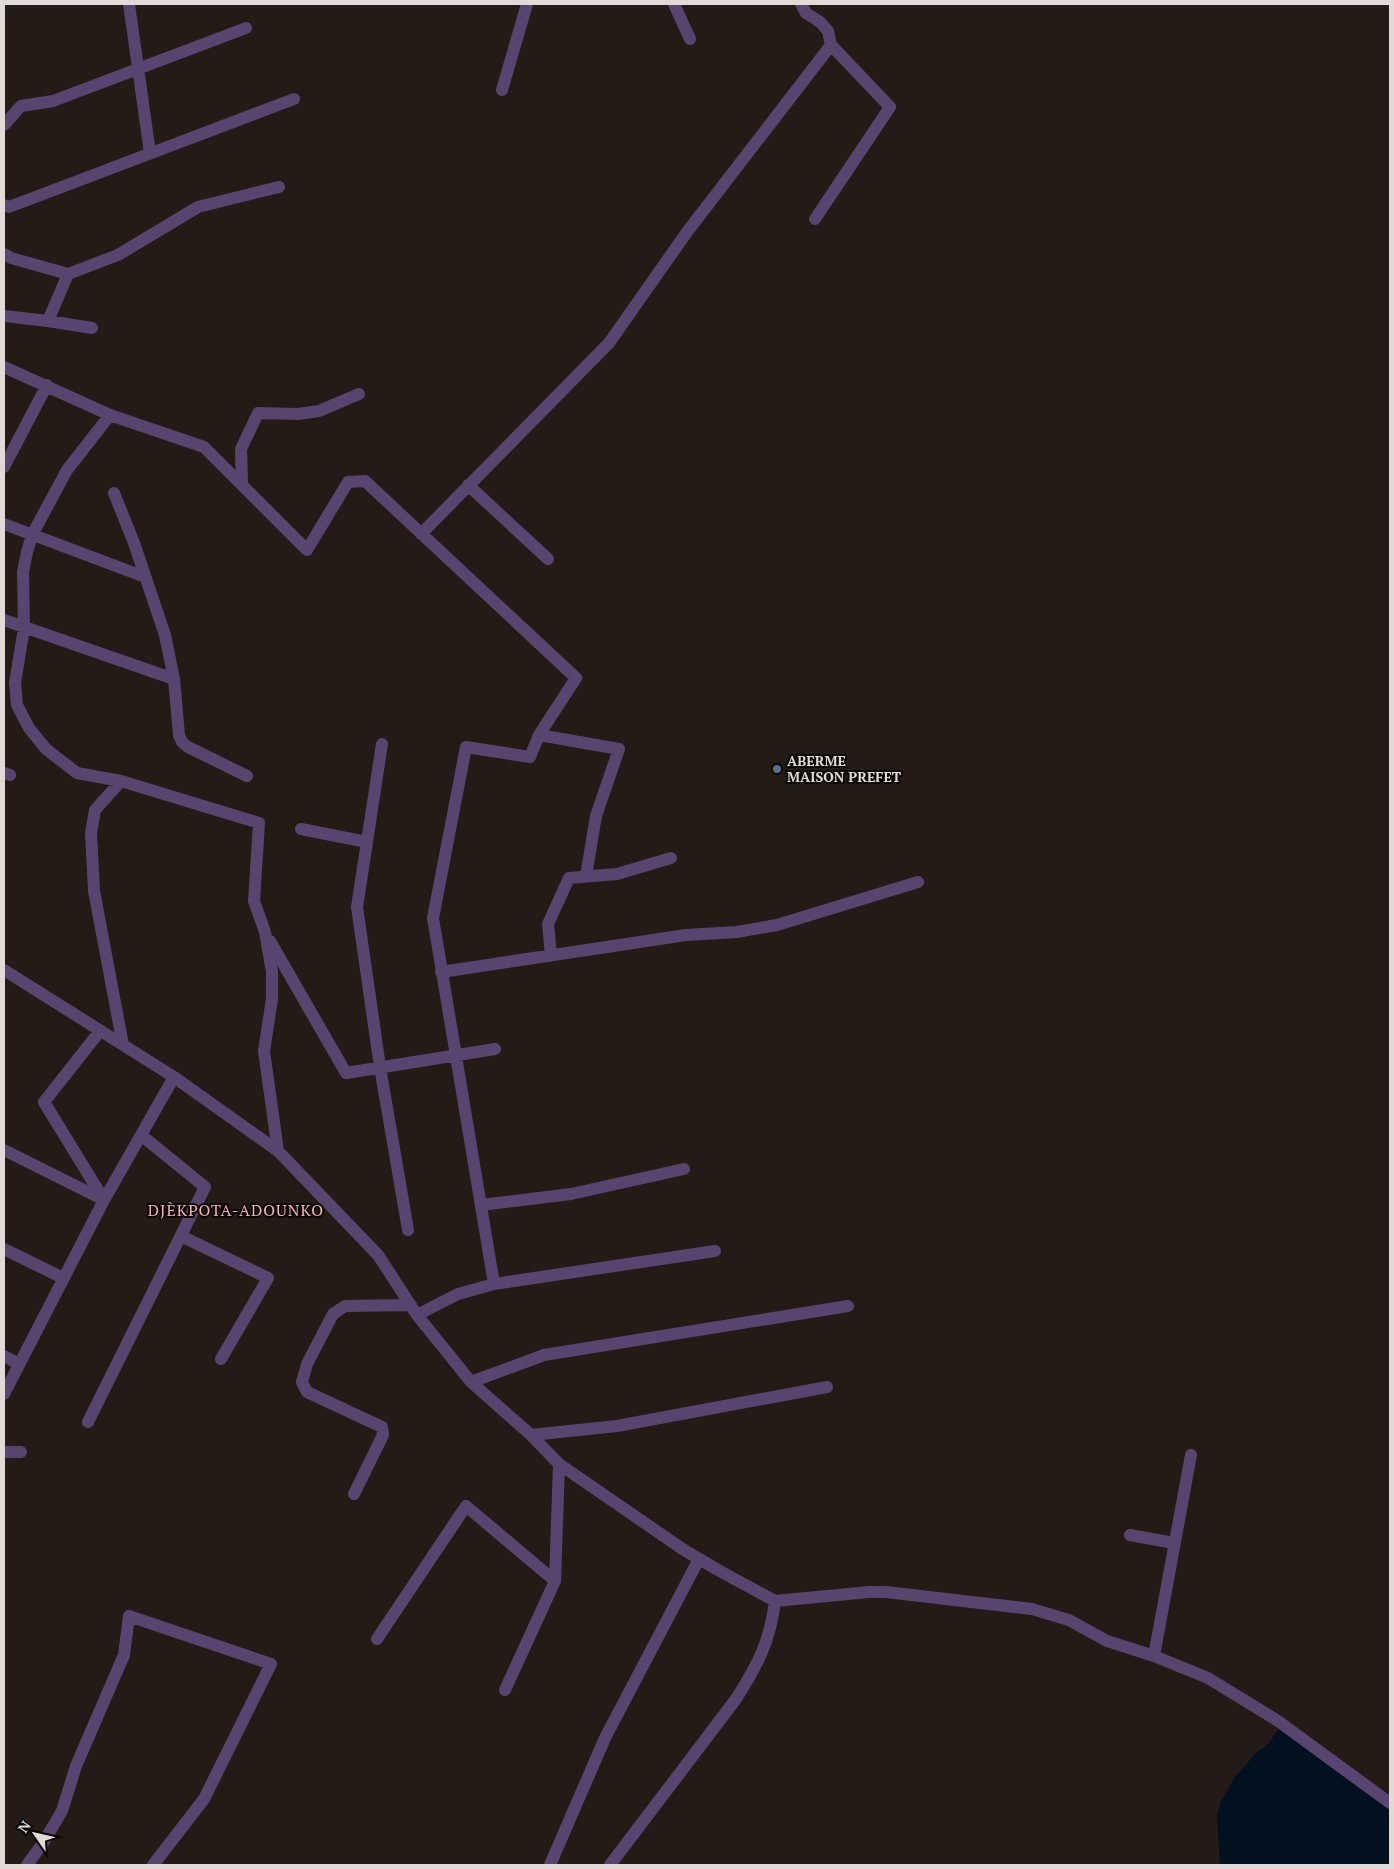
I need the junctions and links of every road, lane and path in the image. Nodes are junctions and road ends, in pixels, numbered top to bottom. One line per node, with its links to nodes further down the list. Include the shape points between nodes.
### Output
1 (129, 4): 8 (street)
2 (527, 4): 9 (street)
3 (674, 4): 6 (street)
4 (801, 4): 7 (street, via 806,13 828,31)
5 (246, 28): 8 (street)
6 (690, 39)
7 (832, 45): 15 (street, via 890,107); 27 (street, via 687,232 609,343)
8 (139, 69): 11 (street, via 53,102 22,106); 12 (street)
9 (502, 90)
10 (294, 98): 12 (street)
11 (4, 125)
12 (150, 153): 14 (street, via 9,207)
13 (279, 187): 17 (street, via 198,208 118,255)
14 (4, 205)
15 (815, 219)
16 (4, 254): 17 (street)
17 (68, 274): 19 (street)
18 (4, 316): 19 (street)
19 (48, 321): 20 (street)
20 (92, 328)
21 (4, 367): 22 (street)
22 (46, 385): 24 (street); 25 (street)
23 (359, 394): 26 (street, via 319,411 258,413 242,449)
24 (110, 415): 26 (street, via 204,447); 31 (street, via 68,470)
25 (4, 467)
26 (242, 483): 30 (street, via 307,550 348,482 365,482)
27 (468, 485): 30 (street); 32 (street)
28 (114, 493): 33 (street)
29 (4, 524): 31 (street)
30 (421, 534): 37 (street, via 576,678)
31 (32, 535): 33 (street); 35 (street, via 23,572)
32 (548, 559)
33 (145, 577): 36 (street, via 165,635)
34 (4, 620): 35 (street)
35 (24, 628): 36 (street); 40 (street, via 15,683 17,705 29,728 46,749 77,773)
36 (174, 679): 39 (street, via 182,742)
37 (539, 735): 44 (street, via 619,749 596,816); 49 (street, via 530,757 466,747 432,918)
38 (382, 744): 42 (street)
39 (247, 776)
40 (121, 781): 46 (street, via 259,824 254,901); 51 (street, via 96,810 91,833 94,891)
41 (301, 829): 42 (street)
42 (367, 842): 54 (street, via 357,907)
43 (671, 858): 44 (street, via 617,874)
44 (586, 876): 47 (street, via 569,878 548,924)
45 (918, 882): 47 (street, via 777,925)
46 (265, 932): 54 (street, via 346,1073); 58 (street, via 272,986 264,1051)
47 (551, 954): 49 (street)
48 (4, 970): 50 (street)
49 (441, 972): 53 (street)
50 (100, 1031): 51 (street); 60 (street, via 44,1102)
51 (123, 1045): 55 (street)
52 (495, 1049): 53 (street)
53 (456, 1055): 54 (street); 61 (street)
54 (380, 1067): 62 (street)
55 (174, 1077): 56 (street); 58 (street)
56 (141, 1135): 60 (street); 63 (street, via 205,1187)
57 (4, 1150): 60 (street)
58 (278, 1151): 69 (street, via 378,1255)
59 (684, 1169): 61 (street, via 571,1194)
60 (104, 1200): 66 (street)
61 (481, 1206): 67 (street)
62 (408, 1230)
63 (181, 1236): 71 (street, via 268,1278); 76 (street)
64 (4, 1249): 66 (street)
65 (715, 1251): 67 (street)
66 (63, 1278): 72 (street)
67 (494, 1284): 69 (street)
68 (848, 1306): 73 (street, via 544,1355)
69 (414, 1310): 73 (street); 82 (street, via 345,1306 333,1314 307,1364 302,1382 308,1392 382,1427 383,1435)
70 (4, 1356): 72 (street)
71 (221, 1359)
72 (19, 1364): 75 (street)
73 (471, 1382): 77 (street)
74 (827, 1387): 77 (street, via 618,1426)
75 (4, 1394)
76 (88, 1422)
77 (531, 1435): 81 (street)
78 (4, 1452): 79 (street)
79 (21, 1452)
80 (1191, 1455): 84 (street)
81 (559, 1464): 85 (street); 86 (street)
82 (354, 1494)
83 (1130, 1536): 84 (street)
84 (1174, 1543): 89 (street)
85 (699, 1559): 87 (street); 94 (street, via 605,1738)
86 (555, 1581): 88 (street, via 466,1506); 90 (street)
87 (775, 1600): 89 (street, via 886,1592 1032,1609 1069,1620 1107,1641); 95 (street, via 766,1645 751,1675)
88 (377, 1639)
89 (1154, 1656): 91 (street, via 1208,1678 1248,1702)
90 (505, 1690)
91 (1390, 1803)
92 (27, 1865): 93 (street, via 62,1811 76,1766 124,1655 130,1616 271,1664 204,1799)
93 (153, 1865)
94 (550, 1865)
95 (610, 1865)

